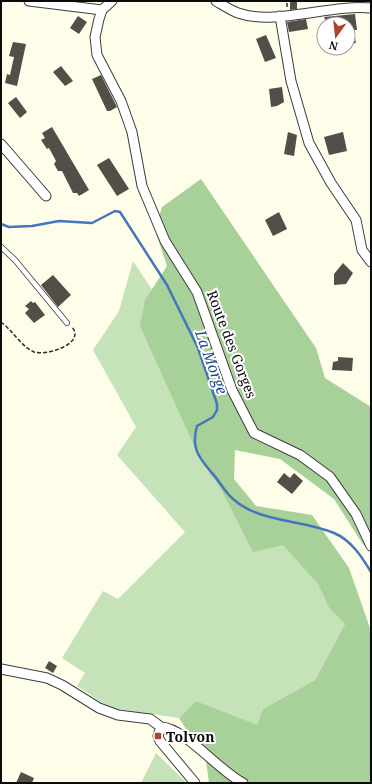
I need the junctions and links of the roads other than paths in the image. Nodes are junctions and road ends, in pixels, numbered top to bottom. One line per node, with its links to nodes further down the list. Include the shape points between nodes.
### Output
1 (29, 1): 5 (street)
2 (112, 1): 5 (street)
3 (216, 1): 6 (street, via 238,13)
4 (371, 8): 6 (street, via 354,7)
5 (102, 10): 12 (street, Route des Gorges, via 95,46 104,71 121,101 132,132 142,186 165,242 197,292 232,390 254,433 300,455 330,477 356,514)
6 (280, 16): 10 (street, via 291,81 309,143 331,183 356,220 362,250)
7 (1, 144): 8 (street)
8 (46, 196)
9 (1, 247): 11 (lane, via 15,260)
10 (371, 262)
11 (67, 323)
12 (371, 546)
13 (1, 669): 14 (street, via 47,678 99,708 150,719)
14 (161, 727): 15 (street, via 158,736 160,742); 16 (street, via 175,729 226,773)
15 (195, 783)
16 (242, 783)

